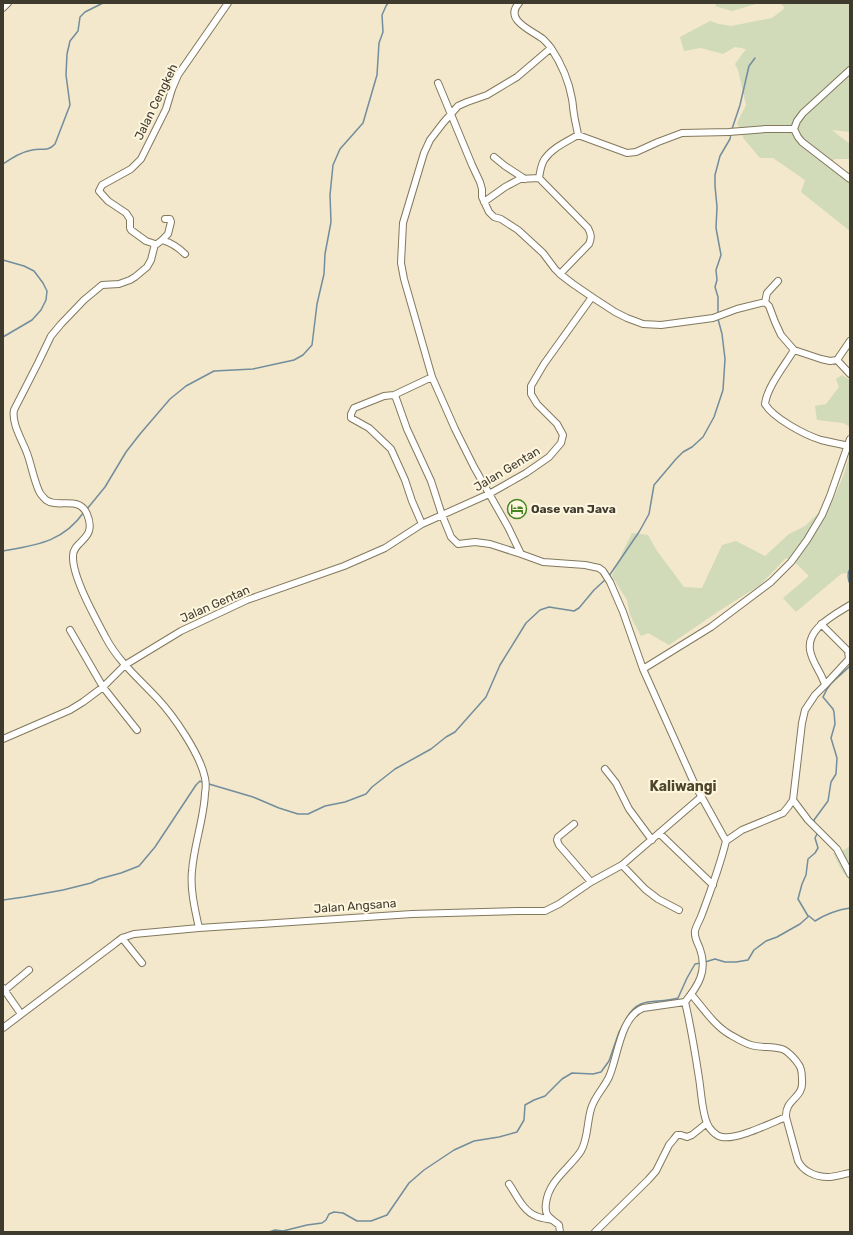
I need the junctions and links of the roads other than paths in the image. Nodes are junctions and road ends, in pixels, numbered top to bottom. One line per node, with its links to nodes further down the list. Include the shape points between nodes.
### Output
1 (8, 3): 4 (street)
2 (228, 3): 18 (street, Jalan Cengkeh, via 178,75 170,100 141,159 131,169 99,188 108,201 126,213 131,230)
3 (519, 3): 5 (street, via 514,13 518,23 544,40)
4 (3, 8)
5 (551, 48): 8 (street, via 517,77 487,95 458,106); 10 (street, via 572,98)
6 (850, 70): 9 (street, via 803,113)
7 (438, 83): 8 (street)
8 (451, 113): 15 (street, via 480,182); 28 (street, via 430,140 403,223 401,263 404,279)
9 (794, 129): 10 (street, via 682,133 636,152 627,153); 14 (street, via 802,142)
10 (578, 135): 12 (street, via 544,160)
11 (494, 157): 13 (street)
12 (539, 178): 13 (street); 20 (street, via 591,234 589,244)
13 (525, 179): 15 (street, via 505,187)
14 (850, 179)
15 (484, 202): 20 (street, via 494,217 518,230 543,253)
16 (164, 219): 17 (street, via 170,219 171,222 168,234)
17 (162, 240): 18 (street); 19 (street, via 178,246)
18 (155, 244): 39 (street, via 147,267 130,280 102,285 84,300 51,336 13,415 39,493 52,503 77,504 84,510 90,528 72,556 76,575 107,640)
19 (186, 254)
20 (560, 274): 22 (street)
21 (778, 281): 23 (street, via 767,293)
22 (592, 297): 23 (street, via 627,318 643,324 661,325 713,318); 32 (street, Jalan Gentan, via 530,386 536,404 557,424 563,435 561,443 549,457)
23 (765, 302): 25 (street, via 781,335)
24 (850, 341): 26 (street)
25 (794, 350): 26 (street, via 830,361); 31 (street, via 765,398 765,404 772,413 803,432)
26 (837, 360): 27 (street)
27 (850, 374)
28 (432, 377): 29 (street); 32 (street, via 455,429)
29 (394, 395): 33 (street); 34 (street, via 384,396 354,408 351,418 369,428 391,449)
30 (850, 439): 31 (street)
31 (848, 446): 40 (street, via 822,515 791,562 771,582 711,627)
32 (489, 494): 33 (street, Jalan Gentan); 35 (street)
33 (442, 515): 34 (street, Jalan Gentan); 35 (street, via 451,537 458,544 490,544)
34 (422, 524): 39 (street, Jalan Gentan, via 385,548 248,600 180,631)
35 (521, 554): 40 (street, via 543,562 586,564 599,568 610,582)
36 (850, 605): 37 (street)
37 (821, 624): 41 (street, via 814,633 810,654 823,676); 41 (street, via 850,656)
38 (70, 630): 42 (street)
39 (125, 665): 42 (street, Jalan Gentan); 57 (street, via 172,717 198,755 206,783 191,872)
40 (643, 669): 46 (street)
41 (825, 685): 47 (street, via 805,710)
42 (103, 687): 43 (street); 44 (street, Jalan Gentan, via 70,710)
43 (138, 730)
44 (3, 739)
45 (605, 769): 50 (street, via 616,783 629,809)
46 (702, 797): 49 (street, Jalan Angsana); 51 (street)
47 (793, 800): 51 (street, via 783,813 742,830); 53 (street, via 808,820 837,849)
48 (574, 824): 54 (street, via 557,840)
49 (659, 833): 50 (street, Jalan Angsana); 55 (street)
50 (652, 840): 52 (street, Jalan Angsana)
51 (726, 841): 55 (street)
52 (622, 865): 54 (street, Jalan Angsana); 56 (street, via 645,889)
53 (850, 874)
54 (591, 882): 57 (street, Jalan Angsana, via 545,911 412,914)
55 (713, 885): 62 (street, via 695,930 704,966)
56 (679, 910)
57 (199, 928): 58 (street, Jalan Angsana, via 134,934)
58 (122, 938): 59 (street); 64 (street, Jalan Angsana)
59 (142, 963)
60 (29, 970): 61 (street)
61 (4, 989): 64 (street)
62 (691, 994): 63 (street); 66 (street, via 723,1030 751,1045 782,1049 800,1066 801,1090 786,1109)
63 (685, 1002): 67 (street); 70 (street, via 643,1008 632,1015 620,1042 609,1078 591,1108 582,1149 553,1183 549,1193 546,1213)
64 (21, 1014): 65 (street, Jalan Angsana)
65 (3, 1028)
66 (786, 1117): 67 (street, via 730,1138 720,1137); 68 (street, via 794,1152 801,1168 828,1177)
67 (707, 1123): 72 (street, via 692,1135 677,1136 669,1145 656,1171)
68 (850, 1173)
69 (509, 1184): 70 (street, via 531,1214)
70 (553, 1220): 71 (street, via 559,1225)
71 (560, 1232)
72 (595, 1232)

